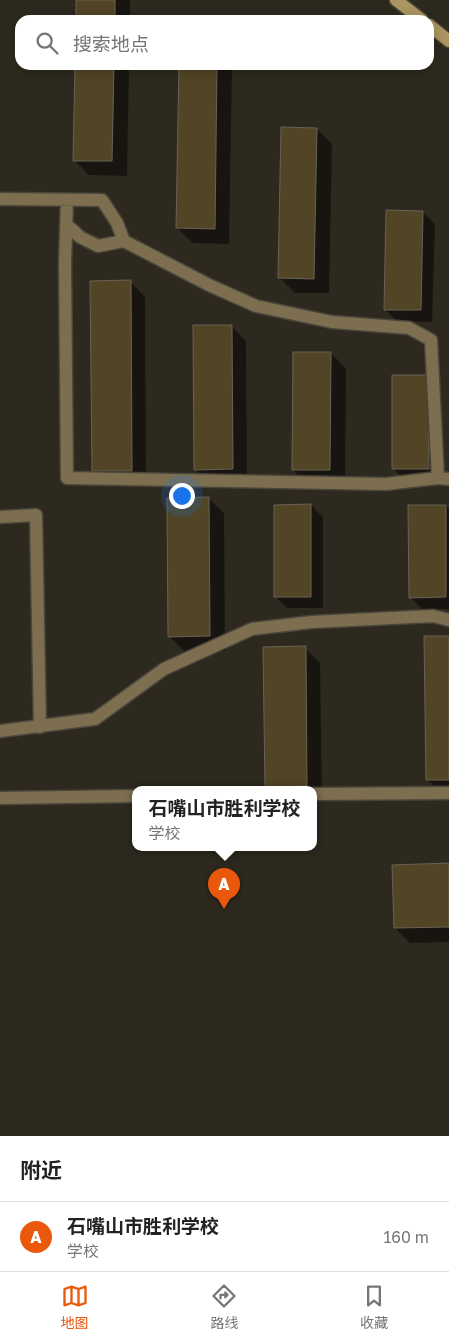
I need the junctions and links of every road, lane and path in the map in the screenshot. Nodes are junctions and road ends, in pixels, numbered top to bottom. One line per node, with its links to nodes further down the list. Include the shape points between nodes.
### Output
1 (396, 0): 2 (main road)
2 (416, 15)
3 (434, 29): 4 (main road)
4 (449, 40)
5 (0, 199): 6 (street)
6 (67, 200): 7 (street); 8 (street, via 102,200)
7 (67, 225): 8 (street, via 80,237 98,246); 9 (street, via 67,478 386,484)
8 (124, 241): 9 (street, via 256,306 332,322 409,328 431,340)
9 (444, 479)
10 (0, 517): 12 (street, via 36,515)
11 (449, 620): 12 (street, via 433,616 312,622 252,629 164,669 95,719)
12 (40, 727): 13 (street)
13 (0, 731)
14 (449, 793): 15 (street)
15 (317, 794)
16 (132, 796): 17 (street)
17 (0, 798)

